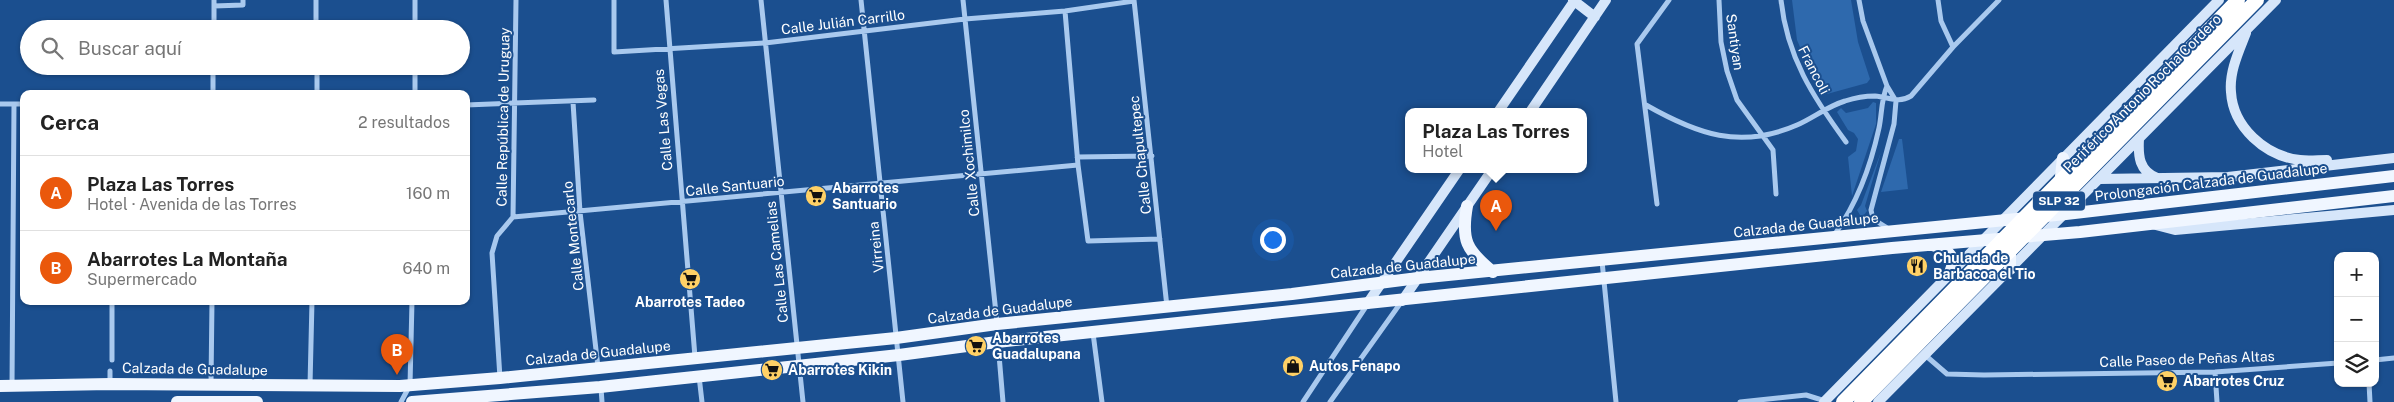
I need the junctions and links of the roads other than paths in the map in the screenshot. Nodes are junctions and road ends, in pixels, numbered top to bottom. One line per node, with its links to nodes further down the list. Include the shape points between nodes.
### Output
1 (243, 0): 23 (street, via 243,5)
2 (316, 0): 28 (street)
3 (415, 0): 29 (street)
4 (516, 0): 50 (street, Calle República de Uruguay)
5 (614, 0): 34 (street, Calle Julián Carrillo, via 614,52)
6 (666, 0): 34 (street, Calle Las Vegas)
7 (761, 0): 32 (street, Calle Las Camelias)
8 (862, 0): 31 (street, Virreina)
9 (963, 0): 26 (street, Calle Xochimilco)
10 (1134, 0): 24 (street, Calle Julián Carrillo); 63 (street, Calle Chapultepec)
11 (1574, 0): 25 (main road); 52 (main road)
12 (1606, 0): 25 (main road)
13 (1670, 0): 51 (street, via 1638,44)
14 (1719, 0): 58 (street, Santiyan, via 1723,58 1731,86 1737,100)
15 (1781, 0): 54 (street, Francoli, via 1790,46)
16 (1859, 0): 38 (street, via 1863,21)
17 (1938, 0): 33 (street, via 1941,21)
18 (1999, 0): 33 (street)
19 (2219, 0): 57 (main road)
20 (2238, 0): 154 (highway, Periférico Antonio Rocha Cordero / SLP 32, bridge)
21 (2257, 0): 155 (highway, Periférico Antonio Rocha Cordero / SLP 32, bridge)
22 (2276, 0): 30 (main road)
23 (214, 3): 27 (street)
24 (1065, 11): 26 (street, Calle Julián Carrillo); 65 (street)
25 (1594, 17): 53 (main road)
26 (965, 19): 31 (street, Calle Julián Carrillo); 72 (street, Calle Xochimilco)
27 (214, 20)
28 (316, 20)
29 (415, 20)
30 (2248, 28): 59 (main road); 68 (main road, via 2232,74 2231,91 2240,122 2253,138 2272,152 2298,160)
31 (864, 30): 32 (street, Calle Julián Carrillo); 76 (street, Virreina)
32 (765, 43): 34 (street, Calle Julián Carrillo); 77 (street, Calle Las Camelias)
33 (1953, 47): 44 (street, via 1911,96)
34 (669, 49): 80 (street, Calle Las Vegas)
35 (213, 75): 39 (street)
36 (316, 75): 40 (street)
37 (415, 75): 41 (street)
38 (1887, 86): 42 (street); 44 (street)
39 (213, 90)
40 (317, 90)
41 (415, 90)
42 (1882, 97): 44 (street); 54 (street, via 1845,100); 55 (street)
43 (594, 100): 45 (street)
44 (1896, 101): 56 (street)
45 (573, 102): 50 (street); 84 (street, Calle Montecarlo)
46 (0, 104): 47 (street)
47 (14, 104): 48 (street); 134 (street)
48 (20, 104)
49 (470, 104): 50 (street)
50 (514, 104): 86 (street, Calle República de Uruguay)
51 (1646, 105): 58 (street, via 1666,117 1714,136 1748,139); 81 (street)
52 (1501, 108)
53 (1533, 108)
54 (1824, 111): 58 (street, via 1793,127); 60 (street, Francoli)
55 (1882, 115): 56 (street); 61 (street)
56 (1894, 117): 62 (street)
57 (2096, 124): 64 (main road, via 2090,141 2093,154 2103,162); 66 (main road)
58 (1765, 136): 78 (street, Santiyan, via 1773,150)
59 (2139, 139): 64 (main road); 75 (main road, via 2141,165 2150,175)
60 (1846, 142)
61 (1874, 145): 62 (street); 92 (street, via 1856,200)
62 (1887, 148): 89 (street, via 1870,210 1873,219)
63 (1152, 156): 65 (street); 94 (street, Calle Chapultepec)
64 (2122, 156): 74 (main road)
65 (1077, 157): 69 (street)
66 (2063, 158): 85 (main road, via 2060,183); 87 (main road)
67 (2394, 158): 68 (main road)
68 (2362, 161): 75 (main road, via 2228,177)
69 (1078, 165): 72 (street, Calle Santuario); 94 (street, via 1088,241)
70 (1457, 173): 103 (main road)
71 (1486, 173): 82 (main road)
72 (982, 174): 76 (street, Calle Santuario); 114 (street, Calle Xochimilco)
73 (2394, 176): 85 (main road, Prolongación Calzada de Guadalupe)
74 (2100, 179): 75 (main road); 85 (main road)
75 (2161, 179)
76 (880, 184): 77 (street, Calle Santuario); 116 (street, Virreina)
77 (781, 193): 80 (street, Calle Santuario); 118 (street, Calle Las Camelias)
78 (1776, 194)
79 (2394, 196): 88 (main road)
80 (682, 203): 84 (street, Calle Santuario); 121 (street, Calle Las Vegas)
81 (1657, 204)
82 (1467, 206): 99 (main road, via 1463,228 1473,256); 101 (main road)
83 (2394, 210): 88 (main road, via 2175,230)
84 (580, 212): 86 (street, Calle Santuario); 127 (street, Calle Montecarlo)
85 (2066, 214): 87 (main road, Prolongación Calzada de Guadalupe); 90 (main road); 91 (main road)
86 (513, 217): 130 (street, Calle República de Uruguay, via 497,236 492,253)
87 (2002, 220): 89 (main road, Calzada de Guadalupe); 93 (main road); 95 (main road)
88 (2149, 223): 90 (main road)
89 (1894, 232): 92 (main road, Calzada de Guadalupe)
90 (2080, 232): 91 (main road)
91 (2045, 235): 93 (main road); 98 (main road)
92 (1832, 238): 97 (main road, Calzada de Guadalupe)
93 (2009, 238): 95 (main road); 98 (main road)
94 (1160, 239): 112 (street, Calle Chapultepec)
95 (1983, 240): 96 (main road); 100 (main road)
96 (1930, 245): 100 (main road, via 1943,248 1950,254 1954,261); 102 (main road)
97 (1602, 261): 99 (main road, Calzada de Guadalupe); 102 (street)
98 (2010, 269): 107 (main road)
99 (1493, 272): 101 (main road, Calzada de Guadalupe)
100 (1950, 273): 107 (main road, via 1968,267 1979,273 1984,290); 153 (main road)
101 (1418, 278): 103 (main road, Calzada de Guadalupe); 105 (main road)
102 (1604, 279): 105 (main road); 151 (street)
103 (1380, 284): 104 (main road, Calzada de Guadalupe); 106 (main road)
104 (1292, 294): 112 (main road, Calzada de Guadalupe); 113 (main road)
105 (1402, 301): 106 (main road); 150 (street)
106 (1367, 304): 113 (main road); 149 (street)
107 (1976, 304): 119 (main road)
108 (112, 305): 123 (street)
109 (212, 305): 131 (street)
110 (312, 305): 132 (street)
111 (412, 305): 133 (street)
112 (1167, 307): 114 (main road, Calzada de Guadalupe)
113 (1294, 311): 115 (main road)
114 (997, 324): 116 (main road, Calzada de Guadalupe)
115 (1093, 332): 117 (main road); 148 (street)
116 (896, 338): 118 (main road, Calzada de Guadalupe); 120 (street, Virreina)
117 (998, 342): 120 (main road); 147 (street)
118 (797, 347): 121 (main road, Calzada de Guadalupe); 126 (street, Calle Las Camelias)
119 (1924, 354): 128 (street, Calle Paseo de Peñas Altas, via 1947,374); 156 (main road)
120 (899, 355): 126 (main road); 146 (street, Virreina)
121 (695, 357): 127 (main road, Calzada de Guadalupe)
122 (2394, 358): 124 (street)
123 (112, 360)
124 (2379, 360)
125 (2334, 363): 128 (street, Calle Paseo de Peñas Altas)
126 (800, 364): 129 (main road); 145 (street, Calle Las Camelias)
127 (599, 368): 130 (main road, Calzada de Guadalupe)
128 (2215, 372): 157 (street)
129 (699, 376): 135 (main road); 144 (street)
130 (500, 378): 133 (main road, Calzada de Guadalupe)
131 (211, 385): 132 (main road, Calzada de Guadalupe); 134 (main road, Calzada de Guadalupe, via 110,377)
132 (310, 385): 133 (main road, Calzada de Guadalupe)
133 (410, 385): 141 (street)
134 (6, 386)
135 (600, 387): 137 (main road); 143 (street)
136 (2370, 387): 158 (street)
137 (501, 399): 142 (main road)
138 (177, 402): 139 (main road)
139 (198, 402): 140 (main road)
140 (257, 402)
141 (401, 402)
142 (412, 402)
143 (602, 402)
144 (702, 402)
145 (803, 402)
146 (903, 402)
147 (1003, 402)
148 (1102, 402)
149 (1303, 402)
150 (1330, 402)
151 (1616, 402)
152 (1740, 402): 153 (street, via 1806,395)
153 (1825, 402)
154 (1843, 402)
155 (1861, 402)
156 (1878, 402)
157 (2217, 402)
158 (2370, 402)

